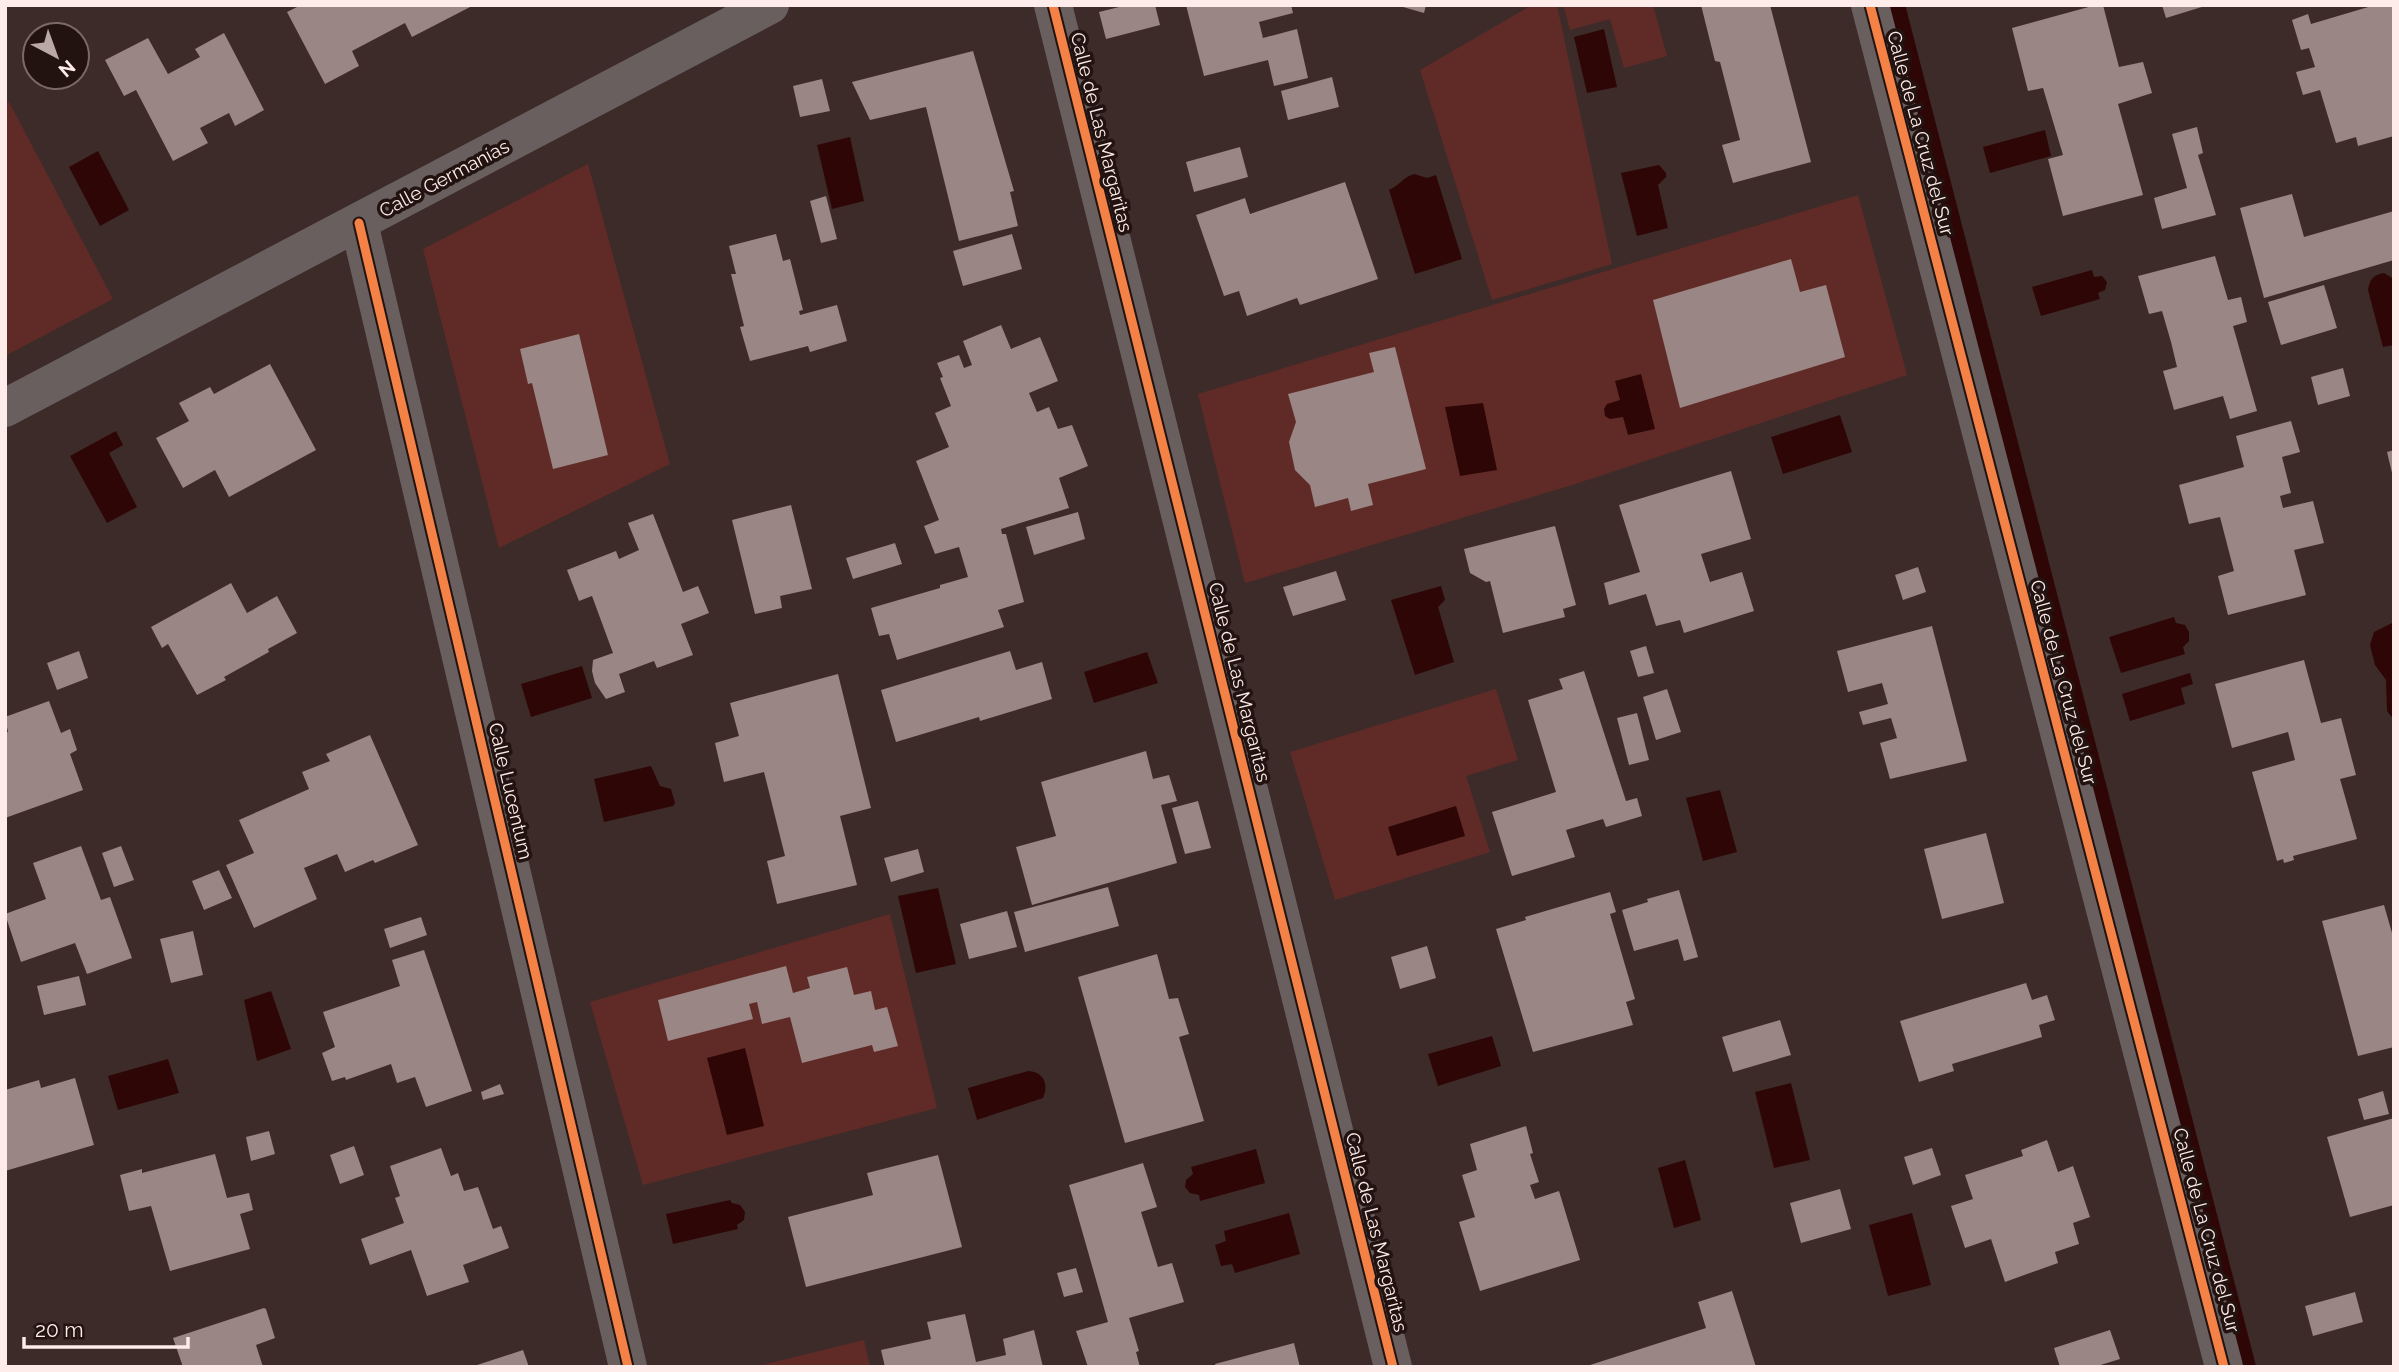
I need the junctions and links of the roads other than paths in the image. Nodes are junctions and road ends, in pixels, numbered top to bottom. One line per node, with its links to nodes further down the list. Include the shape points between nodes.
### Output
1 (770, 5): 4 (street, Calle Germanías)
2 (1053, 5): 7 (street, Calle de Las Margaritas)
3 (1870, 5): 8 (street, Calle de La Cruz del Sur)
4 (359, 222): 5 (street, Calle Germanías); 6 (street, Calle Lucentum)
5 (5, 408)
6 (628, 1367)
7 (1393, 1367)
8 (2224, 1367)

